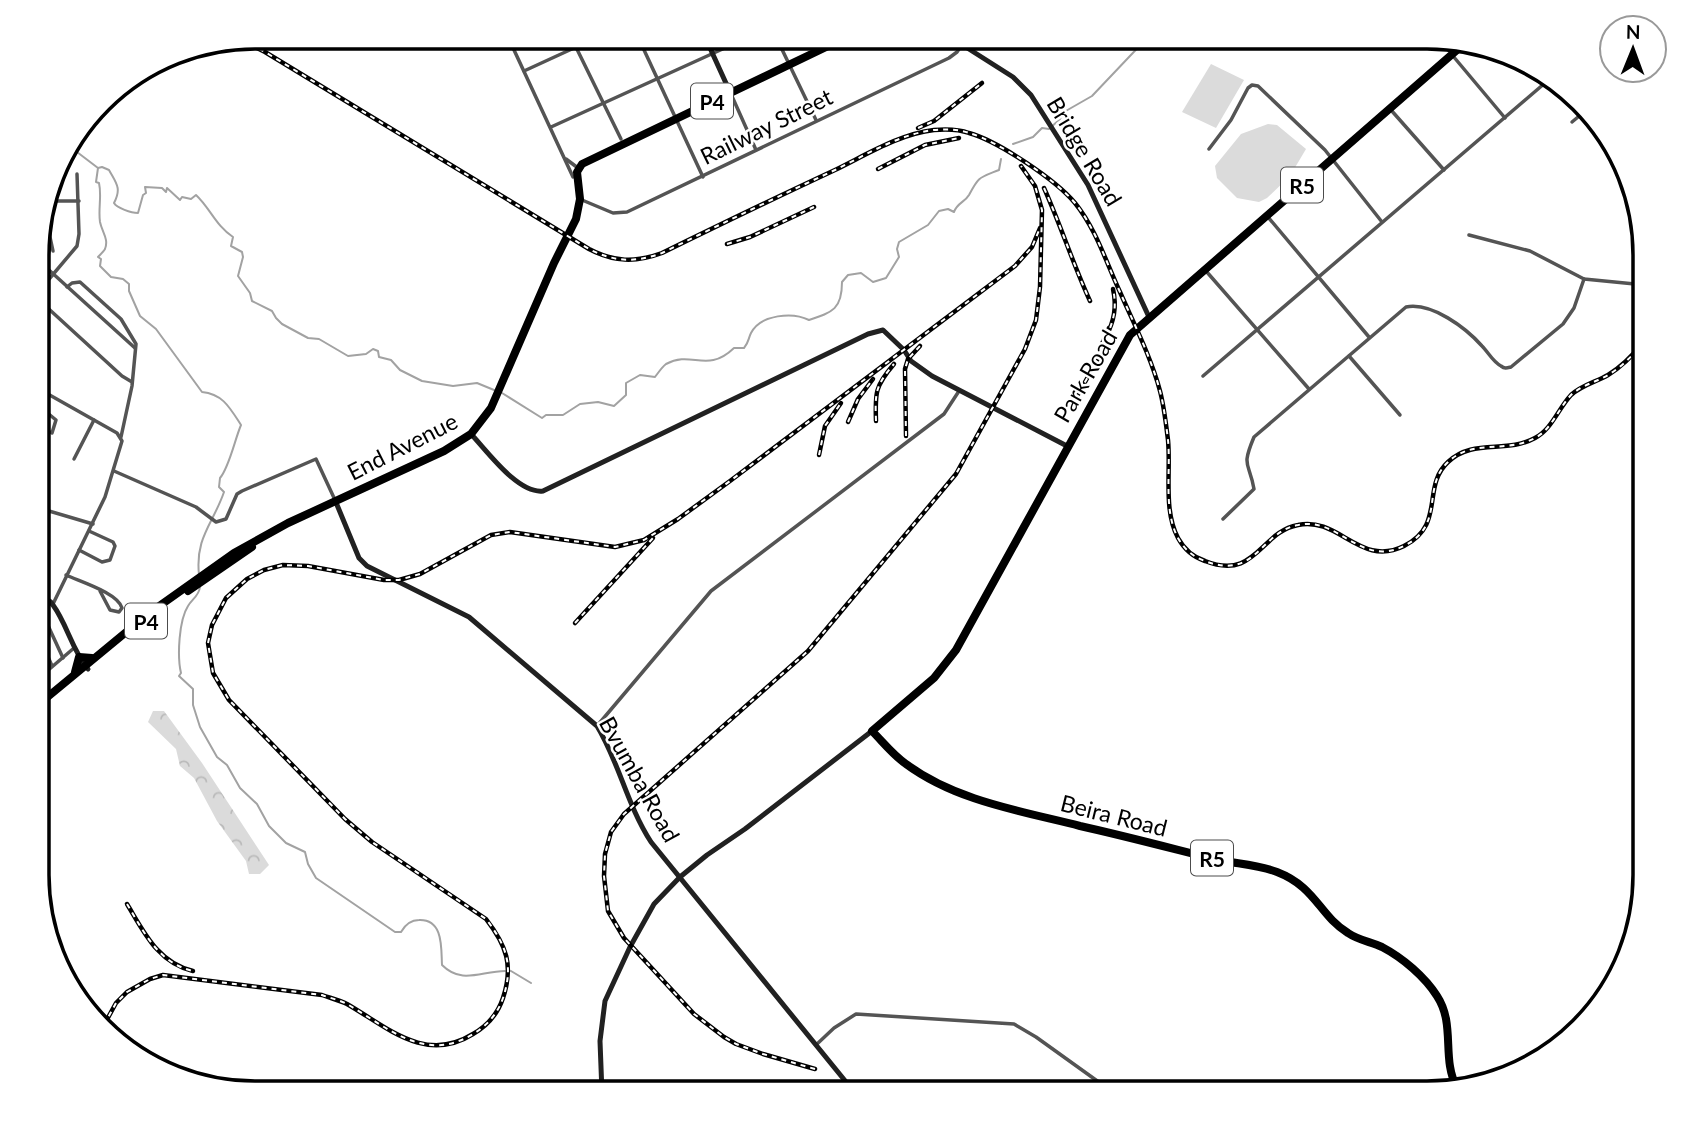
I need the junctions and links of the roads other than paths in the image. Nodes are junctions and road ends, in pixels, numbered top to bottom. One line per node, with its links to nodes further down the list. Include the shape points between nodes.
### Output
1 (514, 49): 16 (street, End Avenue)
2 (571, 49): 16 (street)
3 (576, 49): 20 (street)
4 (643, 49): 17 (street)
5 (711, 49): 13 (street)
6 (724, 49): 13 (street)
7 (782, 49): 15 (street)
8 (813, 49): 15 (highway, P4)
9 (819, 49): 15 (highway, P4)
10 (958, 49): 25 (street, Railway Street, via 948,58)
11 (968, 49): 55 (street, Bridge Road, via 1013,77 1031,95 1088,185)
12 (1456, 51): 14 (highway, Park Road / R5)
13 (713, 54): 17 (street); 19 (street)
14 (1452, 55): 21 (highway, Park Road / R5); 24 (street)
15 (789, 62): 19 (highway, P4); 25 (street)
16 (524, 71): 27 (street, End Avenue)
17 (657, 79): 20 (street); 22 (street)
18 (1543, 85): 24 (street)
19 (729, 90): 22 (highway, P4); 30 (street)
20 (604, 103): 27 (street); 28 (street)
21 (1390, 109): 32 (highway, Park Road / R5); 34 (street)
22 (674, 116): 28 (highway, P4); 33 (highway, P4); 37 (street)
23 (1579, 116): 26 (street)
24 (1505, 118): 34 (street)
25 (816, 121): 30 (street, Railway Street)
26 (1572, 122)
27 (551, 127): 31 (street, End Avenue)
28 (621, 139): 33 (highway, P4, via 583,158)
29 (1209, 149): 32 (street, via 1246,91 1256,86)
30 (756, 150): 37 (street, Railway Street)
31 (562, 155): 33 (street, End Avenue); 36 (street, End Avenue)
32 (1331, 160): 41 (highway, Park Road / R5); 42 (street)
33 (576, 168): 36 (highway, End Avenue / P4); 38 (highway, End Avenue / P4)
34 (1445, 171): 42 (street)
35 (78, 174): 40 (street)
36 (573, 177): 60 (highway, End Avenue / P4, via 574,216 543,277)
37 (702, 177): 38 (street, Railway Street, via 621,214)
38 (580, 199): 60 (highway, End Avenue / P4, via 576,219)
39 (56, 201): 40 (street)
40 (79, 201): 48 (street, via 77,246)
41 (1267, 215): 46 (highway, Park Road / R5); 49 (street)
42 (1382, 222): 49 (street)
43 (1469, 235): 51 (street, via 1530,251)
44 (50, 238): 45 (street)
45 (53, 251)
46 (1205, 270): 55 (highway, Park Road / R5); 56 (street)
47 (49, 271): 48 (street)
48 (53, 275): 50 (street); 53 (street)
49 (1319, 276): 56 (street); 57 (street)
50 (49, 279)
51 (1584, 279): 52 (street); 57 (street, via 1563,324 1511,368 1499,365 1450,319 1414,306 1406,307)
52 (1633, 284)
53 (67, 287): 58 (street); 58 (street, via 80,282 121,319)
54 (49, 310): 62 (street)
55 (1149, 317): 72 (highway, Park Road / R5, via 1124,344)
56 (1258, 328): 61 (street); 64 (street)
57 (1370, 337): 59 (street)
58 (137, 350): 62 (street)
59 (1349, 356): 64 (street); 67 (street)
60 (505, 374): 70 (highway, End Avenue / P4, via 486,417)
61 (1203, 376)
62 (132, 382): 71 (street)
63 (960, 389): 70 (street, via 911,361 887,332 880,330 543,491 521,486); 72 (street); 98 (street, via 944,414 711,591)
64 (1310, 390): 77 (street, via 1254,437 1246,466 1254,489)
65 (49, 396): 68 (street)
66 (49, 415): 69 (street, via 56,420)
67 (1400, 415)
68 (94, 420): 71 (street); 73 (street)
69 (49, 432)
70 (471, 434): 75 (highway, End Avenue / P4, via 444,451)
71 (121, 437): 74 (street)
72 (1067, 446): 99 (highway, Park Road / R5, via 951,658)
73 (75, 459)
74 (114, 471): 75 (street, Bvumba Road, via 196,506 216,522 226,519 242,491 316,458); 78 (street)
75 (334, 500): 80 (highway, End Avenue / P4); 98 (street, Bvumba Road, via 366,566 468,617)
76 (49, 511): 78 (street)
77 (1223, 519)
78 (93, 524): 79 (street)
79 (89, 531): 81 (street); 81 (street, via 113,542 114,553 102,562)
80 (259, 539): 90 (highway, P4, via 174,595); 93 (highway, P4)
81 (79, 550): 82 (street)
82 (66, 575): 83 (street); 85 (street)
83 (100, 591): 83 (street, via 120,601 119,612 110,610)
84 (49, 601): 85 (street)
85 (53, 604): 87 (street)
86 (49, 629): 89 (street)
87 (74, 648): 88 (street); 89 (street)
88 (79, 657): 90 (highway); 93 (street); 95 (highway)
89 (63, 658): 92 (street)
90 (94, 658): 93 (highway, P4)
91 (49, 659): 92 (street)
92 (53, 667): 94 (street)
93 (86, 667): 95 (highway, P4); 97 (highway, P4)
94 (49, 670)
95 (74, 674): 96 (highway, P4)
96 (49, 695)
97 (49, 700)
98 (597, 726): 100 (street, Bvumba Road, via 643,830)
99 (872, 731): 100 (street); 102 (highway, Beira Road / R5, via 908,766 956,792 1276,871 1296,881 1348,934 1391,953 1436,994 1447,1017 1448,1067)
100 (680, 877): 101 (street, Bvumba Road); 103 (street, via 654,904 611,986 603,1009)
101 (817, 1044): 104 (street, Bvumba Road); 105 (street, via 846,1019 864,1013 1014,1024)
102 (1453, 1079)
103 (602, 1081)
104 (846, 1081)
105 (1097, 1081)

